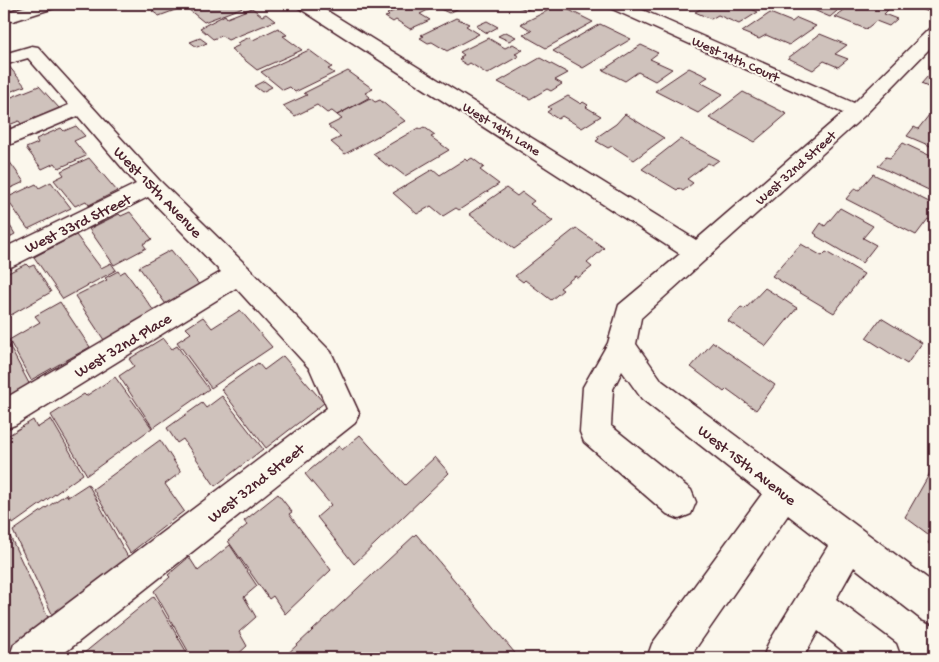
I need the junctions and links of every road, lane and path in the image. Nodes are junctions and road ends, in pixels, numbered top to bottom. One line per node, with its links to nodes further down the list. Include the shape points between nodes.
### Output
1 (48, 4): 6 (street)
2 (305, 4): 13 (street, West 14th Lane)
3 (616, 4): 10 (street, West 14th Court)
4 (926, 4): 5 (street)
5 (935, 7)
6 (13, 16)
7 (935, 33): 10 (street, West 32nd Street)
8 (4, 60): 9 (street, West 15th Avenue, via 32,51)
9 (81, 107): 11 (street); 12 (street, West 15th Avenue)
10 (857, 112): 13 (street, West 32nd Street)
11 (4, 140)
12 (151, 186): 14 (street, West 33rd Street); 15 (street, West 15th Avenue)
13 (698, 253): 16 (street, West 32nd Street, via 628,313)
14 (4, 259)
15 (240, 274): 17 (street, West 32nd Place); 23 (street, West 32nd Street, via 321,361 344,413)
16 (621, 346): 18 (street, West 15th Avenue, via 652,390); 19 (street, via 598,387 595,432)
17 (4, 415)
18 (784, 492): 20 (street, West 15th Avenue); 24 (street)
19 (679, 502)
20 (850, 541): 21 (street); 22 (street, West 15th Avenue)
21 (813, 604): 25 (street); 26 (street)
22 (935, 607)
23 (28, 658)
24 (666, 658)
25 (782, 658)
26 (882, 658)

